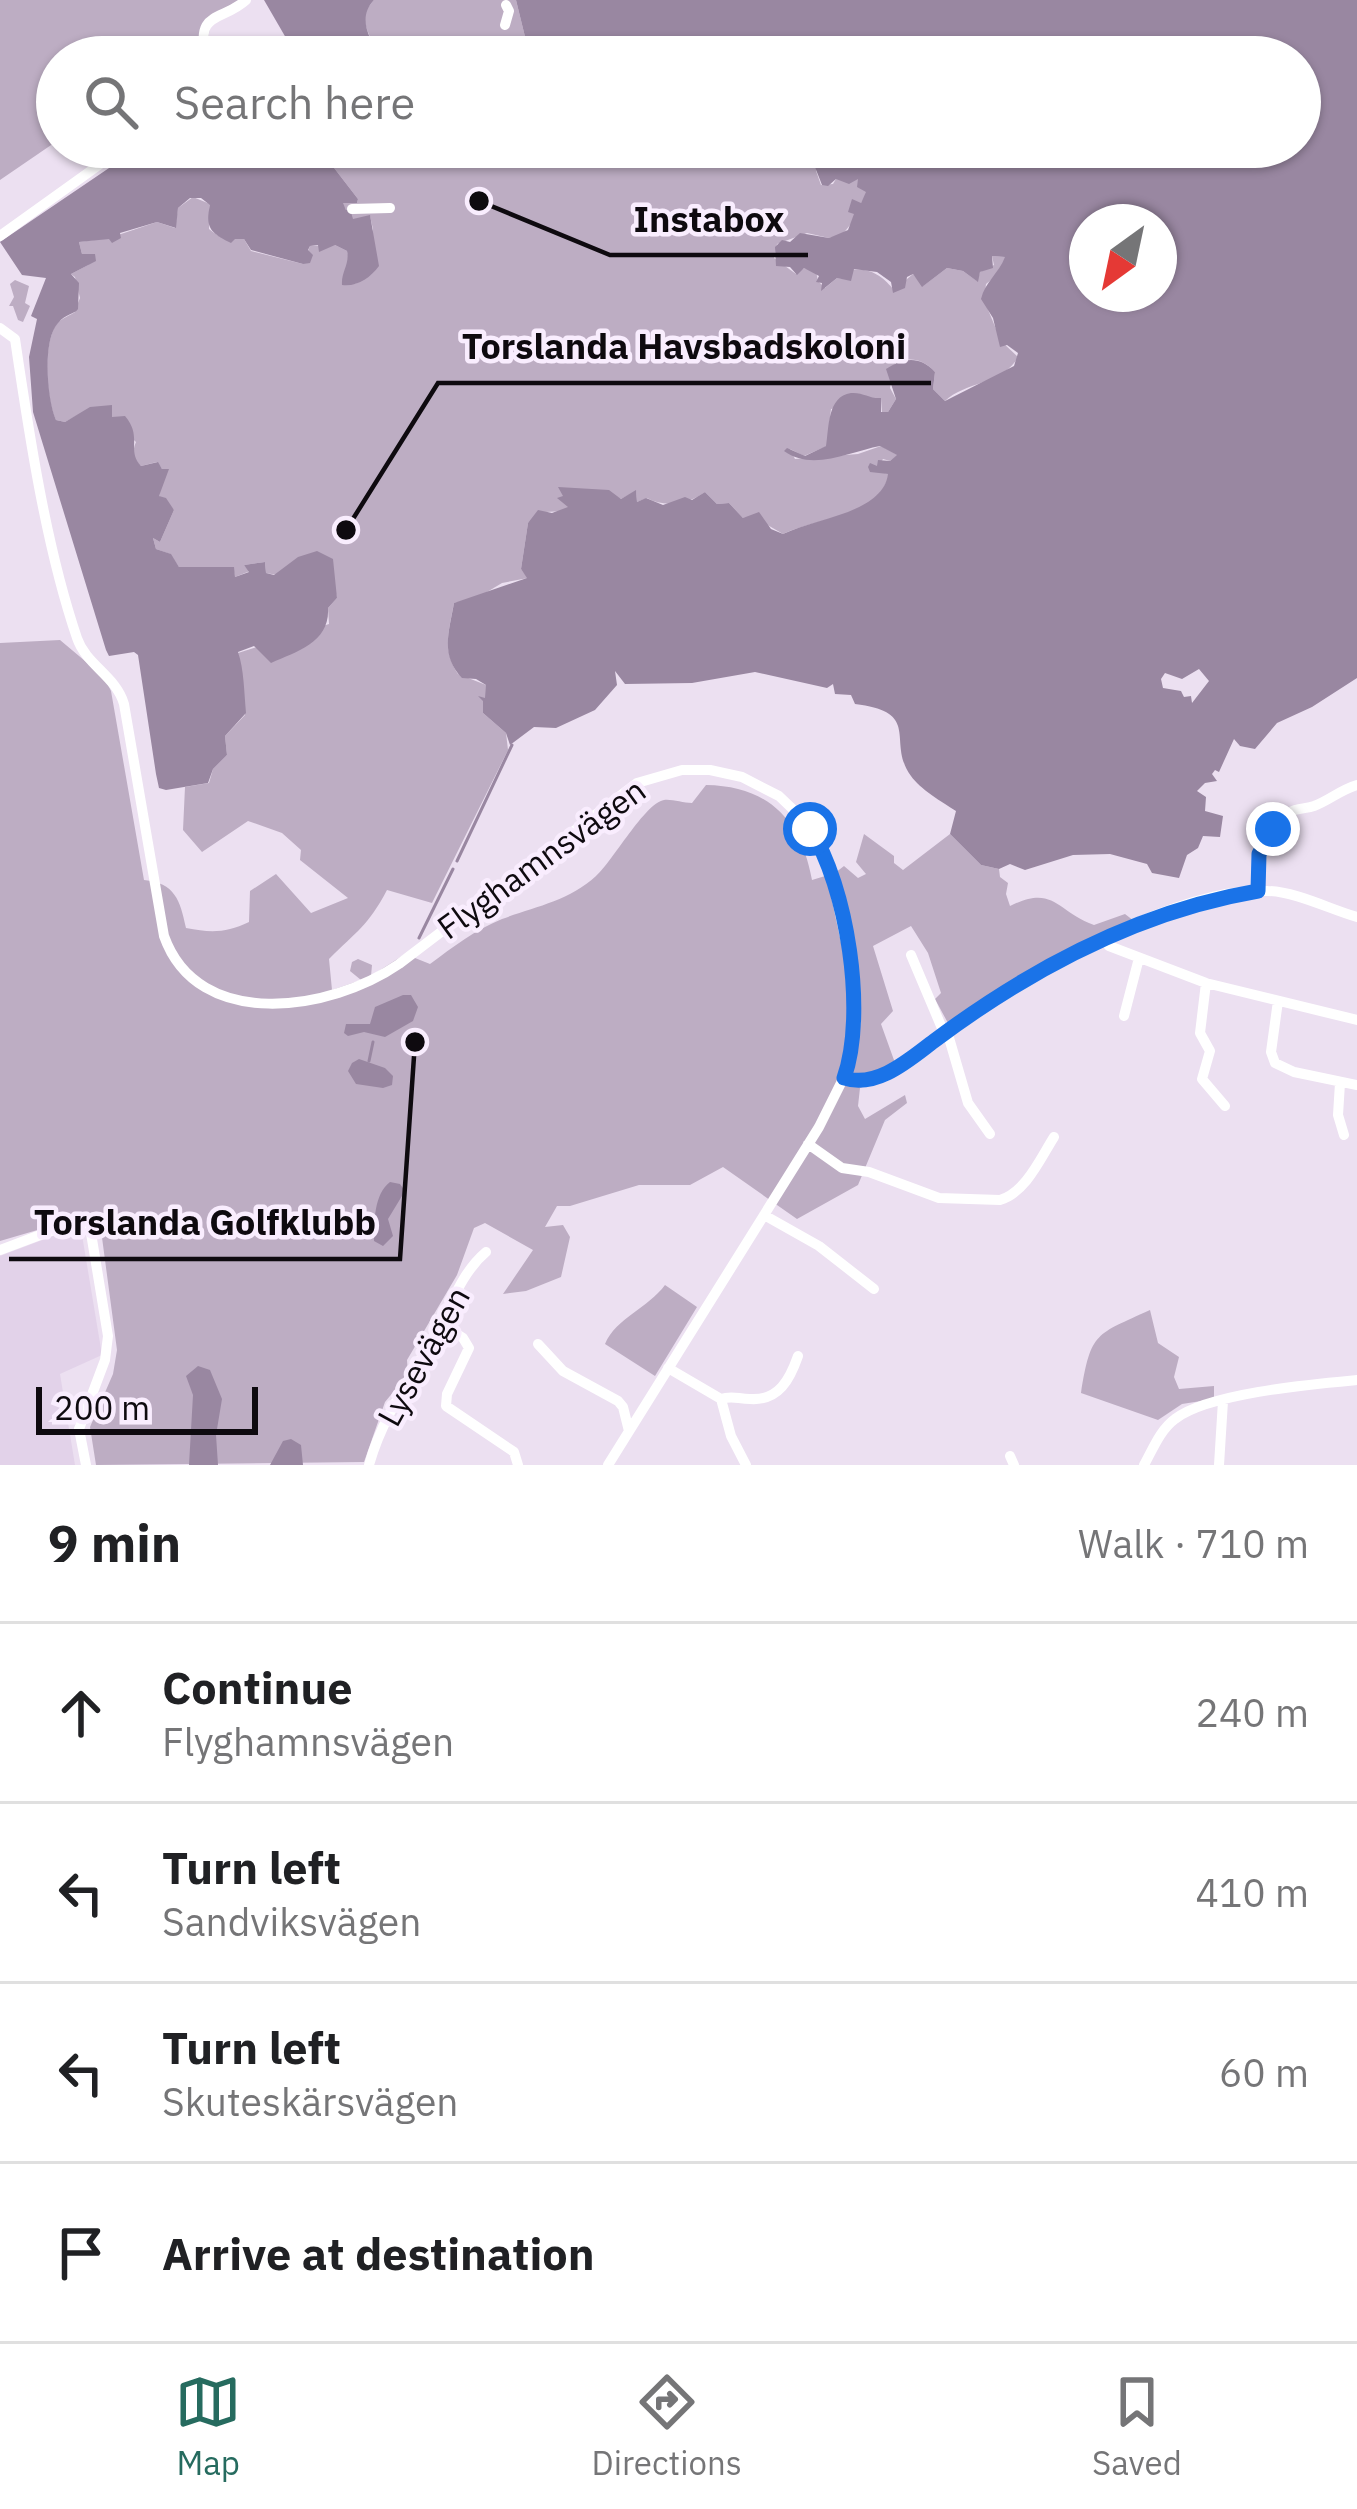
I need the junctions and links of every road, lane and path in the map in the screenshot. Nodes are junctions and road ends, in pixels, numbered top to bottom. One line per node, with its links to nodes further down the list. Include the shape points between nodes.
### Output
1 (246, 0): 4 (street, via 221,12)
2 (506, 5): 3 (street)
3 (505, 25)
4 (203, 36)
5 (95, 168): 8 (street)
6 (390, 208): 7 (street)
7 (352, 209)
8 (0, 236)
9 (0, 328): 21 (street, Flyghamnsvägen, via 14,339 78,641 124,704 171,954 200,986 239,1003 292,1003 353,987 398,964 625,790 668,772 719,771 779,796 825,855 855,993)
10 (1357, 785): 11 (street, via 1276,824 1259,854)
11 (1258, 891): 12 (street); 13 (street, via 1188,905)
12 (1357, 917)
13 (1104, 939): 15 (street); 20 (street)
14 (910, 955): 20 (street)
15 (1139, 958): 16 (street); 18 (street)
16 (1206, 983): 17 (street); 24 (street, via 1200,1028 1210,1051 1202,1079)
17 (1278, 1000): 19 (street); 22 (street, via 1275,1064)
18 (1124, 1016)
19 (1357, 1020)
20 (945, 1032): 21 (street, via 886,1073); 25 (street, via 968,1103)
21 (844, 1078): 28 (street, Flyghamnsvägen)
22 (1340, 1083): 23 (street); 26 (street)
23 (1357, 1085)
24 (1225, 1106)
25 (989, 1134)
26 (1344, 1135)
27 (1054, 1137): 28 (street, via 1019,1188 1000,1200 939,1198 842,1168)
28 (808, 1144): 29 (street, Flyghamnsvägen)
29 (764, 1215): 32 (street); 36 (street, Flyghamnsvägen)
30 (0, 1250): 41 (street, via 89,1221 108,1336 79,1429)
31 (486, 1252): 33 (street, Lysevägen)
32 (874, 1289)
33 (441, 1324): 42 (street, Lysevägen); 43 (street, via 469,1348 444,1403 514,1452)
34 (538, 1344): 40 (street, via 563,1371 618,1401)
35 (798, 1356): 38 (street, via 788,1382 772,1395)
36 (668, 1368): 38 (street); 40 (street, Flyghamnsvägen)
37 (1357, 1380): 39 (street)
38 (721, 1399): 45 (street)
39 (1223, 1400): 46 (street, via 1170,1422); 47 (street)
40 (629, 1431): 44 (street, Flyghamnsvägen)
41 (86, 1465)
42 (369, 1465)
43 (518, 1465)
44 (608, 1465)
45 (746, 1465)
46 (1144, 1465)
47 (1220, 1465)

